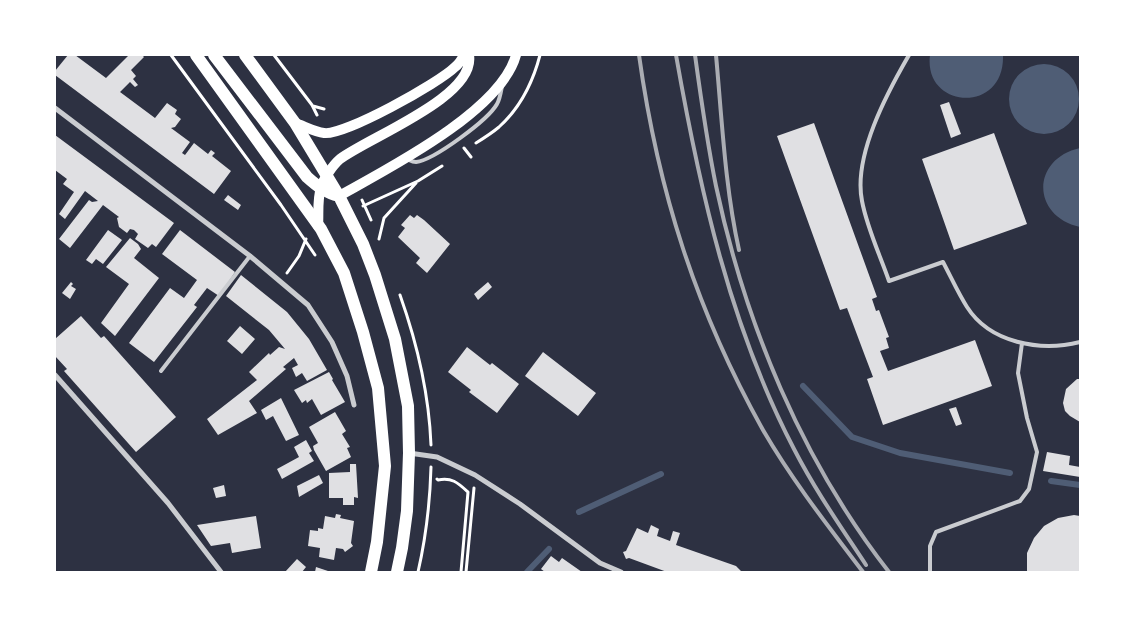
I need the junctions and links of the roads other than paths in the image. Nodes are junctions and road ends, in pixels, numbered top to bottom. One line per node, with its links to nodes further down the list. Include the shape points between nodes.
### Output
1 (196, 55): 13 (main road)
2 (214, 55): 11 (main road, via 294,162)
3 (245, 55): 9 (main road)
4 (464, 55): 9 (main road, via 455,68 355,126 325,133)
5 (469, 55): 10 (main road, via 464,78 442,100 339,160)
6 (516, 55): 12 (main road, via 514,65 503,81 473,112 404,159)
7 (909, 55): 16 (lane, via 872,128 861,172 862,200 889,281 944,262 967,307 982,324 1003,338)
8 (55, 108): 14 (street)
9 (295, 123): 10 (main road)
10 (326, 177): 11 (main road); 12 (main road)
11 (320, 188): 12 (main road); 13 (main road)
12 (340, 196): 20 (main road, via 369,259 395,339 408,406)
13 (318, 226): 22 (main road, via 344,273 378,388 385,466)
14 (250, 256): 17 (lane); 19 (street, via 308,305 332,342 347,376)
15 (1080, 342): 16 (lane, via 1046,346)
16 (1022, 343): 25 (lane, via 1018,373 1037,452 1029,489 1020,501 936,532 930,546)
17 (161, 371)
18 (55, 374): 21 (street, via 168,503)
19 (354, 405)
20 (409, 453): 23 (main road, via 407,511); 24 (street, via 437,457 475,475 600,563)
21 (221, 572)
22 (371, 572)
23 (397, 572)
24 (621, 572)
25 (930, 572)

